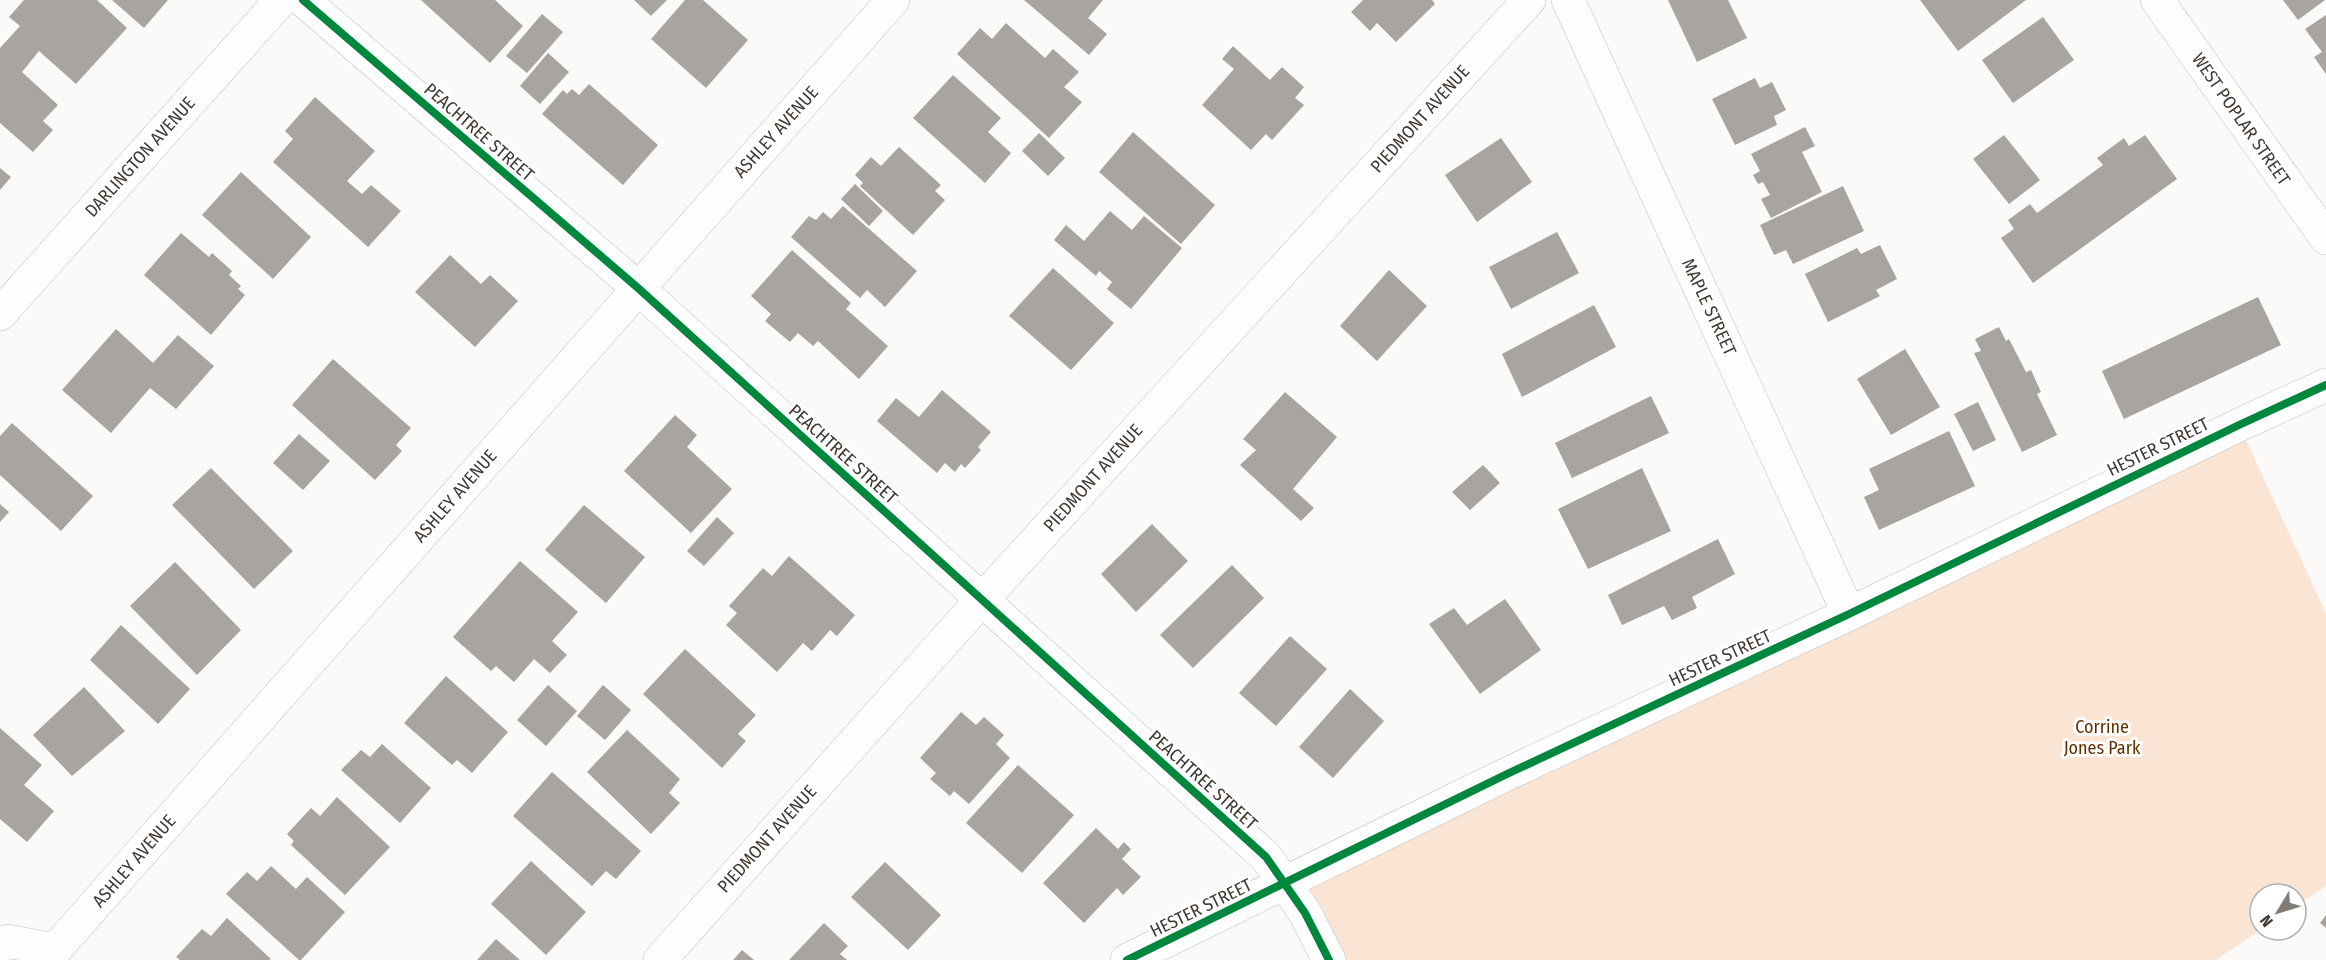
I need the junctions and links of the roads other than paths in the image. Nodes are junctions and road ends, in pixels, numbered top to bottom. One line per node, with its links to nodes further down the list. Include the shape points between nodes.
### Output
1 (281, 0): 9 (street, DARLINGTON AVENUE)
2 (303, 0): 8 (street, PEACHTREE STREET)
3 (893, 0): 8 (street, ASHLEY AVENUE)
4 (1529, 0): 11 (street, PIEDMONT AVENUE)
5 (1568, 0): 12 (street, MAPLE STREET)
6 (2157, 0): 7 (street, WEST POPLAR STREET)
7 (2326, 238)
8 (638, 288): 11 (street, PEACHTREE STREET); 14 (street, ASHLEY AVENUE, via 55,950)
9 (0, 314)
10 (2326, 385): 12 (street, HESTER STREET)
11 (982, 600): 13 (street, PEACHTREE STREET, via 1266,857); 15 (street, PIEDMONT AVENUE)
12 (1849, 614): 13 (street, HESTER STREET, via 1507,774)
13 (1284, 884): 16 (street, HESTER STREET); 17 (street, PEACHTREE STREET, via 1305,913)
14 (7, 945)
15 (660, 960)
16 (1127, 960)
17 (1329, 960)

